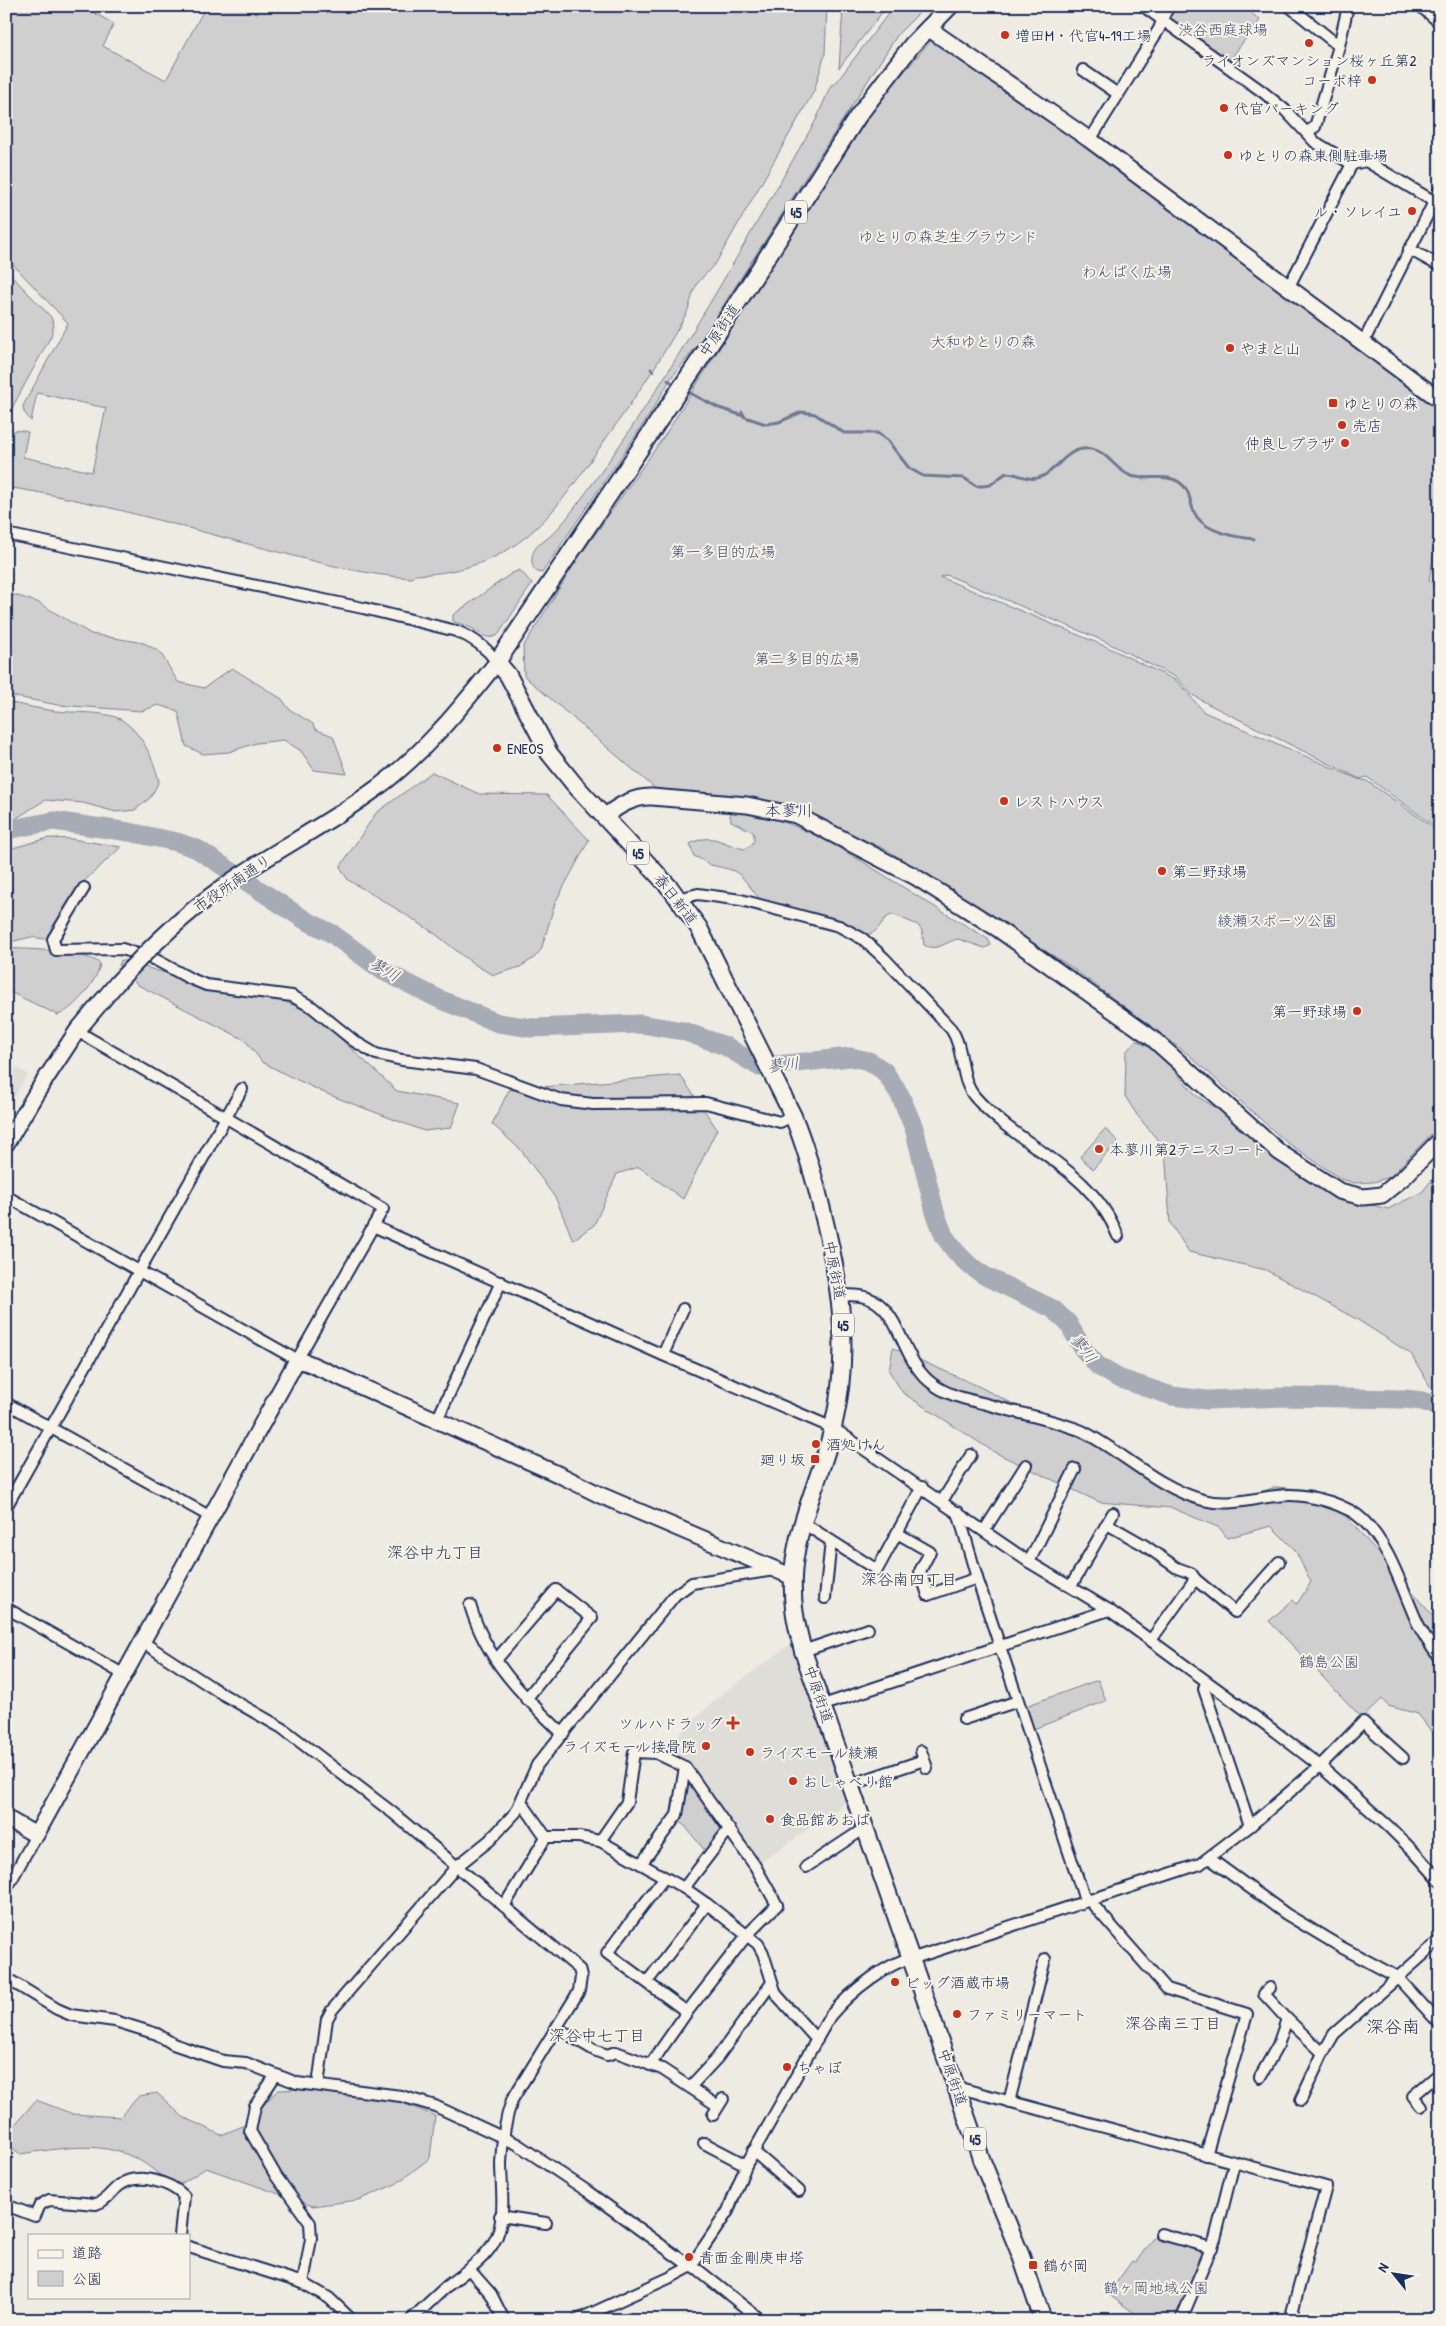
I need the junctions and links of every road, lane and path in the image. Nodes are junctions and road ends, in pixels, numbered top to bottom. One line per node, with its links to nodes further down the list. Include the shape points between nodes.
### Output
1 (950, 6): 9 (main road, 中原街道 / 45)
2 (1143, 6): 7 (street)
3 (1170, 6): 7 (street)
4 (1289, 6): 10 (street)
5 (1348, 6): 10 (street)
6 (1420, 6): 8 (street)
7 (1162, 22): 12 (street); 13 (street, via 1263,92)
8 (1440, 24)
9 (928, 28): 14 (street); 24 (main road, 中原街道 / 45, via 858,116)
10 (1339, 46): 13 (street, via 1315,127)
11 (1083, 70): 12 (street)
12 (1118, 94): 14 (street)
13 (1306, 132): 15 (street, via 1315,142)
14 (1090, 140): 20 (street)
15 (1352, 164): 17 (street, via 1366,161); 20 (street)
16 (1440, 190): 17 (street)
17 (1436, 203): 18 (street)
18 (1409, 249): 19 (street); 21 (street)
19 (1440, 266)
20 (1288, 288): 21 (street)
21 (1363, 343): 22 (street)
22 (1440, 400)
23 (6, 534): 24 (street, via 363,608 456,631 486,648)
24 (497, 662): 25 (main road, 春日新道 / 45, via 508,675 549,752); 28 (street, 市役所南通り, bridge, via 404,768 341,814 201,903 151,946)
25 (605, 817): 27 (main road, 春日新道 / 45); 33 (street, via 635,799 652,797 770,808 796,814 816,824 914,876 1065,975 1152,1038 1279,1152 1339,1191 1363,1197 1382,1195)
26 (84, 888): 31 (street, via 53,939 56,950 122,949 156,960 206,985 292,996 376,1054 476,1069 561,1100 593,1104 706,1103 780,1122)
27 (678, 899): 29 (main road, 春日新道 / 45, via 699,928); 37 (street, via 698,894 741,900 839,926 863,939 959,1040 964,1071 973,1094 987,1110 1088,1188)
28 (77, 1031): 32 (street); 34 (street, 市役所南通り)
29 (762, 1054): 31 (main road, 中原街道 / 45)
30 (242, 1089): 32 (street)
31 (793, 1116): 40 (main road, 中原街道 / 45, via 811,1165)
32 (226, 1117): 36 (street, via 383,1208); 38 (street)
33 (1440, 1140)
34 (6, 1144)
35 (6, 1196): 38 (street)
36 (373, 1226): 39 (street); 43 (street)
37 (1118, 1236)
38 (139, 1271): 43 (street); 46 (street)
39 (501, 1282): 42 (street); 45 (street)
40 (841, 1296): 47 (main road, 中原街道 / 45, via 843,1366); 78 (street, via 864,1295 882,1306 893,1320 918,1371 942,1391 1082,1431 1182,1493 1225,1503 1288,1494 1346,1508 1363,1520 1377,1537 1422,1632)
41 (683, 1309): 42 (street)
42 (663, 1355): 47 (street)
43 (297, 1360): 45 (street); 56 (street)
44 (6, 1404): 46 (street)
45 (437, 1420): 64 (street, via 600,1496)
46 (51, 1428): 53 (street); 56 (street)
47 (833, 1428): 51 (street); 57 (main road, 中原街道 / 45)
48 (971, 1455): 52 (street)
49 (1026, 1465): 59 (street)
50 (1074, 1470): 62 (street)
51 (922, 1487): 52 (street); 60 (street)
52 (942, 1501): 54 (street)
53 (6, 1507)
54 (958, 1512): 59 (street); 66 (street)
55 (1113, 1513): 58 (street)
56 (209, 1516): 75 (street)
57 (803, 1523): 61 (street); 65 (main road, 中原街道 / 45)
58 (1106, 1524): 67 (street, via 1177,1568 1191,1573); 68 (street)
59 (984, 1531): 62 (street)
60 (897, 1533): 61 (street, via 877,1570); 66 (street, via 930,1552 920,1571 928,1595)
61 (831, 1541): 69 (street)
62 (1029, 1562): 68 (street)
63 (1279, 1562): 67 (street, via 1235,1612)
64 (774, 1570): 65 (street); 86 (street, via 692,1583 683,1588)
65 (793, 1578): 77 (main road, 中原街道 / 45, via 794,1612)
66 (977, 1578): 76 (street)
67 (1194, 1580): 74 (street)
68 (1070, 1586): 72 (street)
69 (826, 1598)
70 (470, 1605): 79 (street)
71 (6, 1608): 80 (street)
72 (1109, 1610): 74 (street); 76 (street)
73 (868, 1629): 77 (street)
74 (1151, 1640): 81 (street)
75 (141, 1641): 80 (street); 102 (street, via 282,1728)
76 (1000, 1646): 83 (street); 84 (street)
77 (803, 1651): 84 (main road, 中原街道 / 45)
78 (1440, 1659)
79 (496, 1660): 82 (street, via 508,1680); 82 (street, via 556,1590 592,1618)
80 (123, 1674): 97 (street)
81 (1206, 1682): 89 (street); 94 (street, via 1204,1689)
82 (526, 1699): 86 (street)
83 (1018, 1701): 85 (street); 108 (street)
84 (822, 1705): 91 (main road, 中原街道 / 45)
85 (964, 1719)
86 (563, 1734): 92 (street, via 537,1766)
87 (1403, 1758): 89 (street, via 1363,1722)
88 (924, 1760): 91 (street)
89 (1320, 1766): 94 (street); 105 (street, via 1415,1852)
90 (685, 1768): 95 (street); 99 (street, via 656,1753 634,1752 627,1802); 101 (street, via 677,1815)
91 (850, 1785): 96 (main road, 中原街道 / 45)
92 (522, 1803): 98 (street); 102 (street, via 490,1840)
93 (6, 1818): 97 (street)
94 (1250, 1826): 100 (street)
95 (728, 1828): 106 (street); 111 (street, via 777,1905)
96 (865, 1828): 103 (street); 113 (main road, 中原街道 / 45)
97 (36, 1834): 107 (street)
98 (546, 1837): 99 (street); 110 (street)
99 (600, 1841): 101 (street)
100 (1209, 1858): 108 (street, via 1200,1864); 115 (street, via 1286,1914)
101 (642, 1864): 104 (street)
102 (456, 1866): 110 (street); 130 (street, via 332,2010 327,2019)
103 (806, 1868)
104 (664, 1878): 106 (street); 117 (street, via 607,1953)
105 (1440, 1881)
106 (684, 1888): 109 (street)
107 (6, 1890)
108 (1086, 1900): 113 (street); 140 (street, via 1167,1989 1246,2014)
109 (707, 1904): 111 (street); 117 (street)
110 (504, 1906): 123 (street, via 579,1969 579,1991)
111 (747, 1935): 118 (street, via 758,1944 763,1954); 120 (street)
112 (1440, 1940): 115 (street)
113 (910, 1957): 124 (street, via 844,1999); 132 (main road, 中原街道 / 45)
114 (1045, 1959): 134 (street)
115 (1398, 1977): 122 (street); 125 (street, via 1334,2034)
116 (6, 1978): 128 (street, via 71,2015 115,2020 157,2034 173,2044 223,2061 246,2063)
117 (647, 1982): 120 (street)
118 (771, 1984): 124 (street); 131 (street, via 717,2058)
119 (1264, 1994): 121 (street)
120 (687, 2012): 126 (street)
121 (1287, 2019): 125 (street); 129 (street, via 1278,2045)
122 (1440, 2024)
123 (557, 2028): 126 (street, via 594,2050 607,2054 616,2052); 137 (street, via 512,2100)
124 (817, 2040): 139 (street)
125 (1323, 2053): 133 (street)
126 (650, 2064): 131 (street)
127 (1440, 2073): 135 (street, via 1413,2096)
128 (275, 2076): 130 (street); 153 (street, via 255,2106 250,2131 276,2176 310,2223 311,2239)
129 (1260, 2077)
130 (318, 2085): 137 (street, via 400,2096 435,2106)
131 (690, 2087): 136 (street)
132 (956, 2087): 134 (street); 159 (main road, 中原街道 / 45)
133 (1302, 2100)
134 (1009, 2102): 140 (street)
135 (1421, 2106)
136 (718, 2107)
137 (503, 2137): 145 (street); 151 (street, via 587,2191)
138 (704, 2143): 142 (street)
139 (753, 2152): 142 (street); 143 (street)
140 (1206, 2156): 141 (street)
141 (1234, 2163): 150 (street); 161 (street, via 1326,2187)
142 (746, 2165): 151 (street, via 728,2212)
143 (800, 2191)
144 (6, 2206): 147 (street, via 35,2216 40,2205 48,2200 96,2204 129,2181 156,2181 175,2188 184,2196)
145 (500, 2216): 146 (street); 152 (street, via 494,2242)
146 (546, 2223)
147 (180, 2234)
148 (1161, 2234): 150 (street)
149 (190, 2247): 153 (street)
150 (1212, 2248): 160 (street)
151 (690, 2266): 157 (street); 158 (street)
152 (469, 2270): 155 (street); 156 (street, via 491,2294)
153 (303, 2283): 154 (street, via 329,2298)
154 (352, 2320)
155 (412, 2320)
156 (504, 2320)
157 (577, 2320)
158 (761, 2320)
159 (1043, 2320)
160 (1181, 2320)
161 (1290, 2320)

